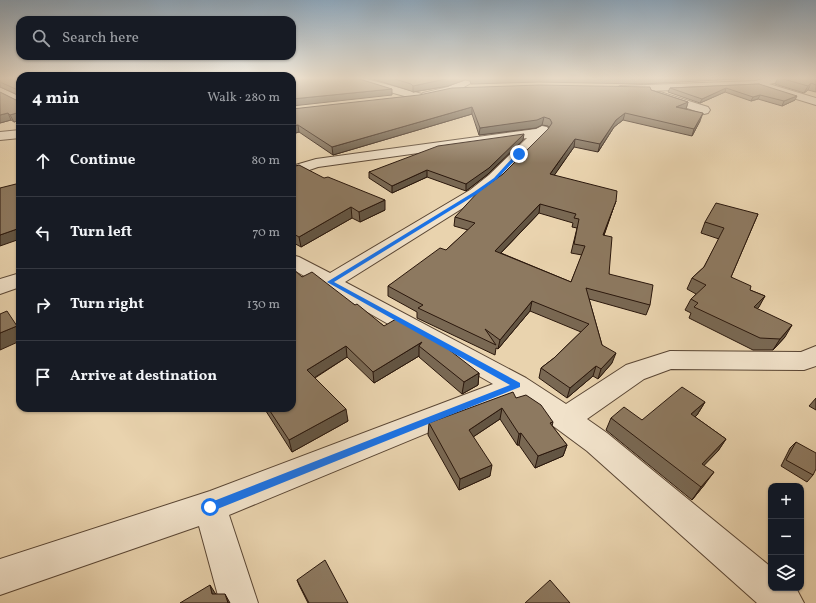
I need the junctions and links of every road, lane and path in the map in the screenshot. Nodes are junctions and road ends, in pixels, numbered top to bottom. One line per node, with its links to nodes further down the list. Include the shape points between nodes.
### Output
1 (693, 106): 2 (street)
2 (704, 110)
3 (16, 134): 4 (street)
4 (0, 136)
5 (296, 170): 8 (street, via 316,162 542,131 496,178 476,193)
6 (296, 263): 8 (street)
7 (16, 280): 9 (street)
8 (330, 282): 11 (street)
9 (0, 287)
10 (816, 355): 12 (street, via 804,361 670,360 635,372)
11 (517, 385): 12 (street); 13 (street)
12 (566, 419): 16 (street, via 597,442)
13 (210, 507): 14 (street); 15 (street)
14 (0, 577)
15 (239, 603)
16 (785, 603)

